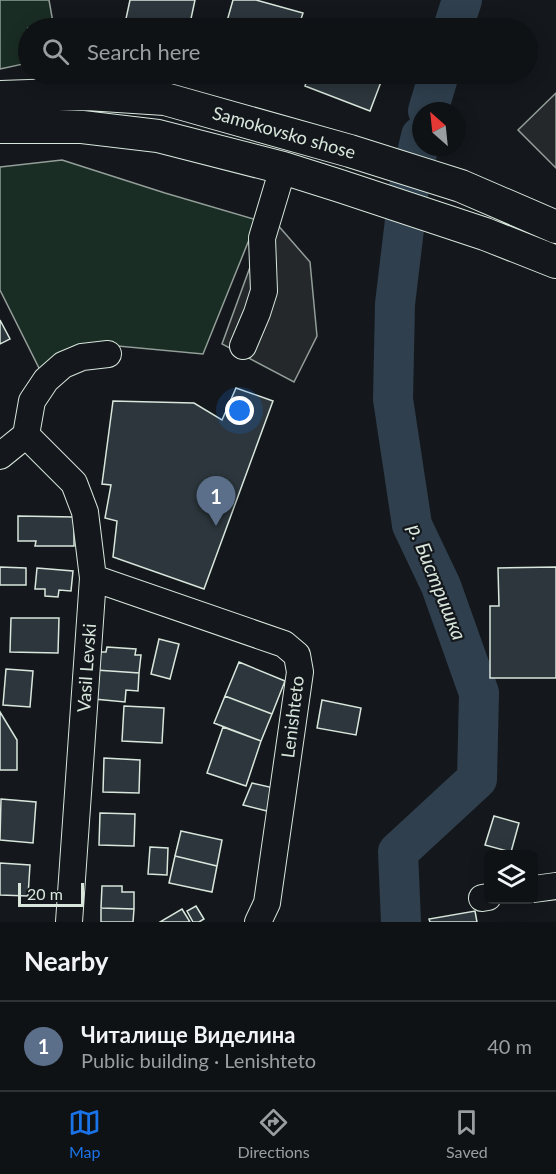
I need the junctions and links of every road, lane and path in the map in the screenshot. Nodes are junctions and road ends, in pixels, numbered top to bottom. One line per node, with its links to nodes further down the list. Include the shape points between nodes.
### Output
1 (0, 97): 4 (main road, Samokovsko shose, via 87,94 165,99 461,186)
2 (0, 128): 3 (main road, Samokovsko shose, via 82,127 158,136)
3 (283, 168): 5 (main road, Samokovsko shose, via 485,234); 6 (street, via 262,238 264,291)
4 (556, 227)
5 (556, 262)
6 (243, 346)
7 (108, 354): 8 (street, via 82,357 63,365 46,380 32,401)
8 (26, 435): 9 (street); 10 (street, Vasil Levski, via 74,483 85,512)
9 (0, 456)
10 (93, 578): 13 (street, Vasil Levski); 14 (street, Lenishteto, via 284,644 297,655 300,672 267,903)
11 (556, 886): 12 (street)
12 (538, 889)
13 (69, 922)
14 (258, 922)

